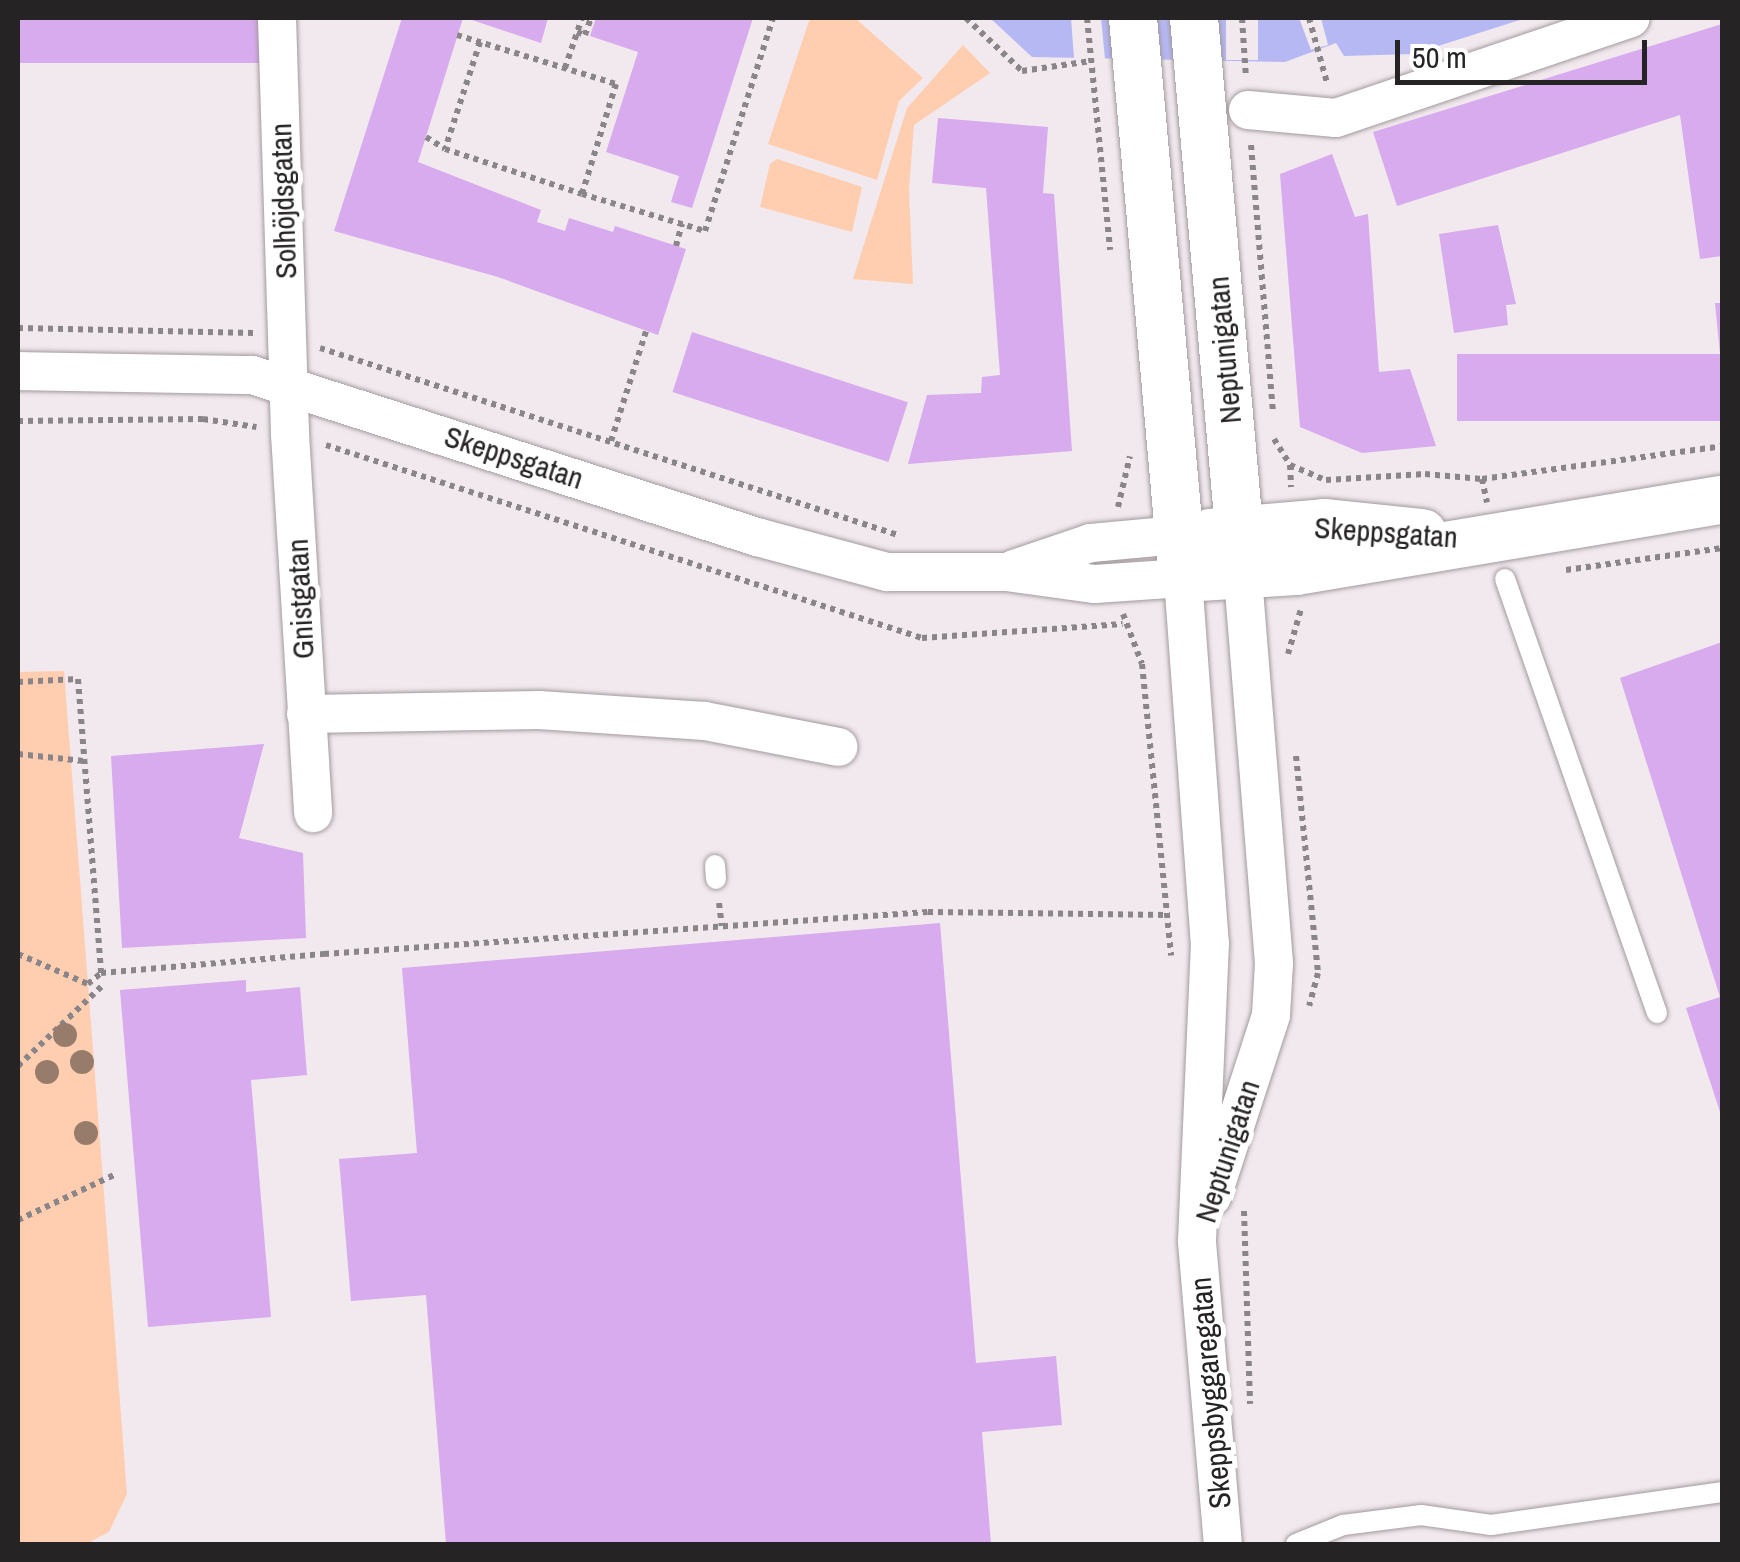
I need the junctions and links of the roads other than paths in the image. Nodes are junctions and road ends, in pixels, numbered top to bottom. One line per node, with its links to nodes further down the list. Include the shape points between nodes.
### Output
1 (277, 18): 7 (street, Solhöjdsgatan)
2 (1133, 18): 10 (street, Neptunigatan, via 1113,63)
3 (1632, 18): 5 (street, via 1336,118)
4 (1195, 41): 9 (street, Neptunigatan)
5 (1248, 110)
6 (18, 372): 7 (street, Skeppsgatan, via 192,370)
7 (289, 384): 11 (street, Skeppsgatan, via 757,537 886,572); 13 (street, Gnistgatan)
8 (1722, 500): 9 (street, Skeppsgatan, via 1476,539 1324,523)
9 (1242, 553): 10 (street, Skeppsgatan); 17 (street, Neptunigatan, via 1274,963 1271,1015)
10 (1180, 557): 11 (street, via 1122,583); 11 (street, via 1119,540); 17 (street, Neptunigatan, via 1210,943)
11 (1006, 572)
12 (1505, 579): 16 (lane)
13 (306, 714): 14 (street, via 576,713 705,721); 15 (street, Gnistgatan)
14 (839, 747)
15 (313, 813)
16 (1657, 1013)
17 (1197, 1242): 19 (street, Skeppsbyggaregatan)
18 (1722, 1492): 20 (lane, via 1491,1525 1422,1515 1343,1525)
19 (1223, 1544)
20 (1296, 1544)

